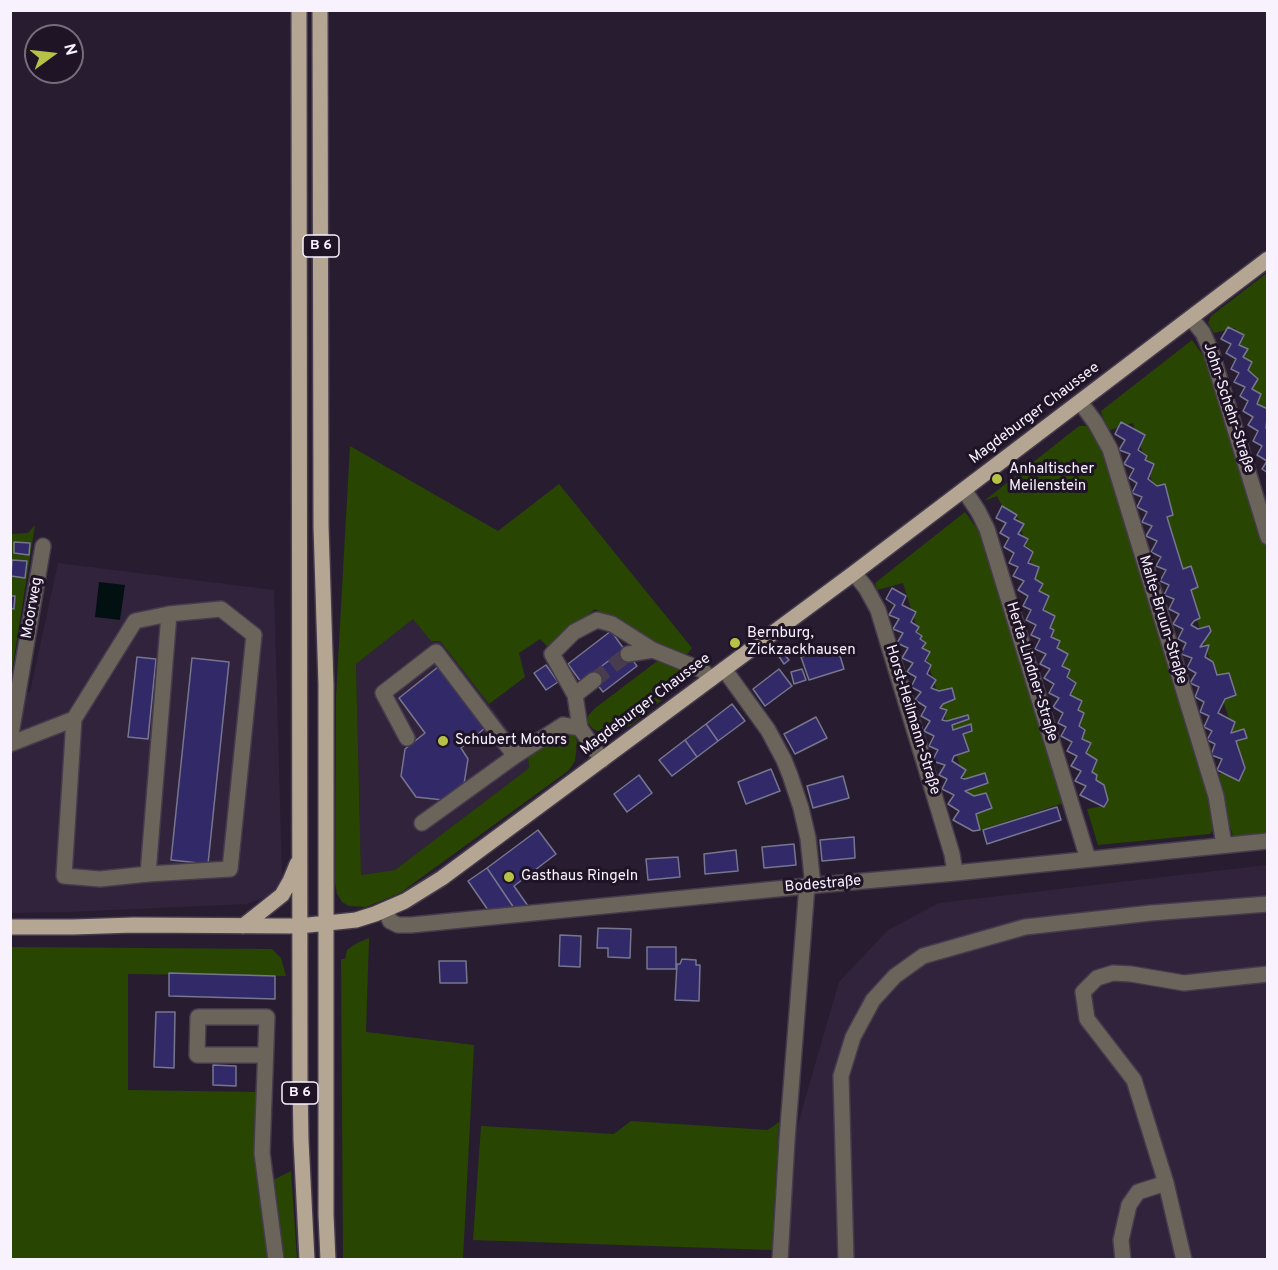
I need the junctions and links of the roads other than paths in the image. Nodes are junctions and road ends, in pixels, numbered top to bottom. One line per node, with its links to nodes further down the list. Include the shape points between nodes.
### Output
1 (299, 10): 26 (main road, B 6)
2 (320, 10): 33 (main road, B 6)
3 (1268, 259): 4 (main road, Magdeburger Chaussee)
4 (1191, 318): 5 (main road, Magdeburger Chaussee); 7 (street, John-Schehr-Straße, via 1211,351)
5 (1080, 402): 6 (main road, Magdeburger Chaussee); 25 (street, Malte-Bruun-Straße, via 1110,449 1216,796)
6 (964, 490): 9 (main road, Magdeburger Chaussee); 27 (street, Herta-Lindner-Straße, via 987,529)
7 (1268, 537)
8 (43, 546): 20 (street, Moorweg)
9 (854, 573): 13 (main road, Magdeburger Chaussee); 28 (street, Horst-Heilmann-Straße, via 878,610)
10 (169, 614): 17 (street, via 135,621); 29 (street); 29 (street, via 221,609 254,636 230,869)
11 (652, 650): 12 (street); 14 (street, via 702,670); 16 (street, via 612,624 597,620 574,632 552,654)
12 (631, 658)
13 (724, 669): 14 (main road, Magdeburger Chaussee); 30 (street, via 768,730 794,785 808,838)
14 (711, 679): 22 (main road, Magdeburger Chaussee)
15 (597, 684): 16 (street)
16 (575, 700): 18 (street)
17 (74, 719): 20 (street); 29 (street, via 63,876 100,879)
18 (580, 728): 21 (street, via 563,725); 22 (street)
19 (407, 738): 21 (street, via 383,693 436,652)
20 (10, 742)
21 (515, 756): 23 (street)
22 (602, 760): 32 (main road, Magdeburger Chaussee, via 442,878)
23 (422, 823)
24 (1268, 841): 25 (street, Bodestraße)
25 (1224, 845): 27 (street, Bodestraße)
26 (299, 857): 34 (main road, B 6, via 282,896); 35 (main road, B 6)
27 (1088, 859): 28 (street, Bodestraße)
28 (955, 873): 30 (street, Bodestraße)
29 (148, 874)
30 (810, 886): 32 (street, Bodestraße, via 411,925 390,921); 43 (street)
31 (1268, 904): 44 (street, via 1025,927 923,956 895,976 873,1000 853,1037 841,1076)
32 (386, 910): 33 (main road, Magdeburger Chaussee, via 356,920)
33 (326, 923): 35 (main road, Magdeburger Chaussee); 42 (main road, B 6)
34 (243, 926): 35 (main road, Magdeburger Chaussee); 36 (main road, Magdeburger Chaussee)
35 (299, 926): 41 (main road, B 6, via 301,1140)
36 (10, 927)
37 (1268, 974): 39 (street, via 1184,983 1113,974 1097,978 1083,992 1087,1019 1134,1080)
38 (265, 1056): 38 (street, via 267,1017 198,1017 197,1054); 40 (street, via 262,1153)
39 (1166, 1183): 45 (street, via 1138,1192 1129,1205 1121,1240); 46 (street)
40 (276, 1260)
41 (307, 1260)
42 (328, 1260)
43 (780, 1260)
44 (846, 1260)
45 (1123, 1260)
46 (1184, 1260)

